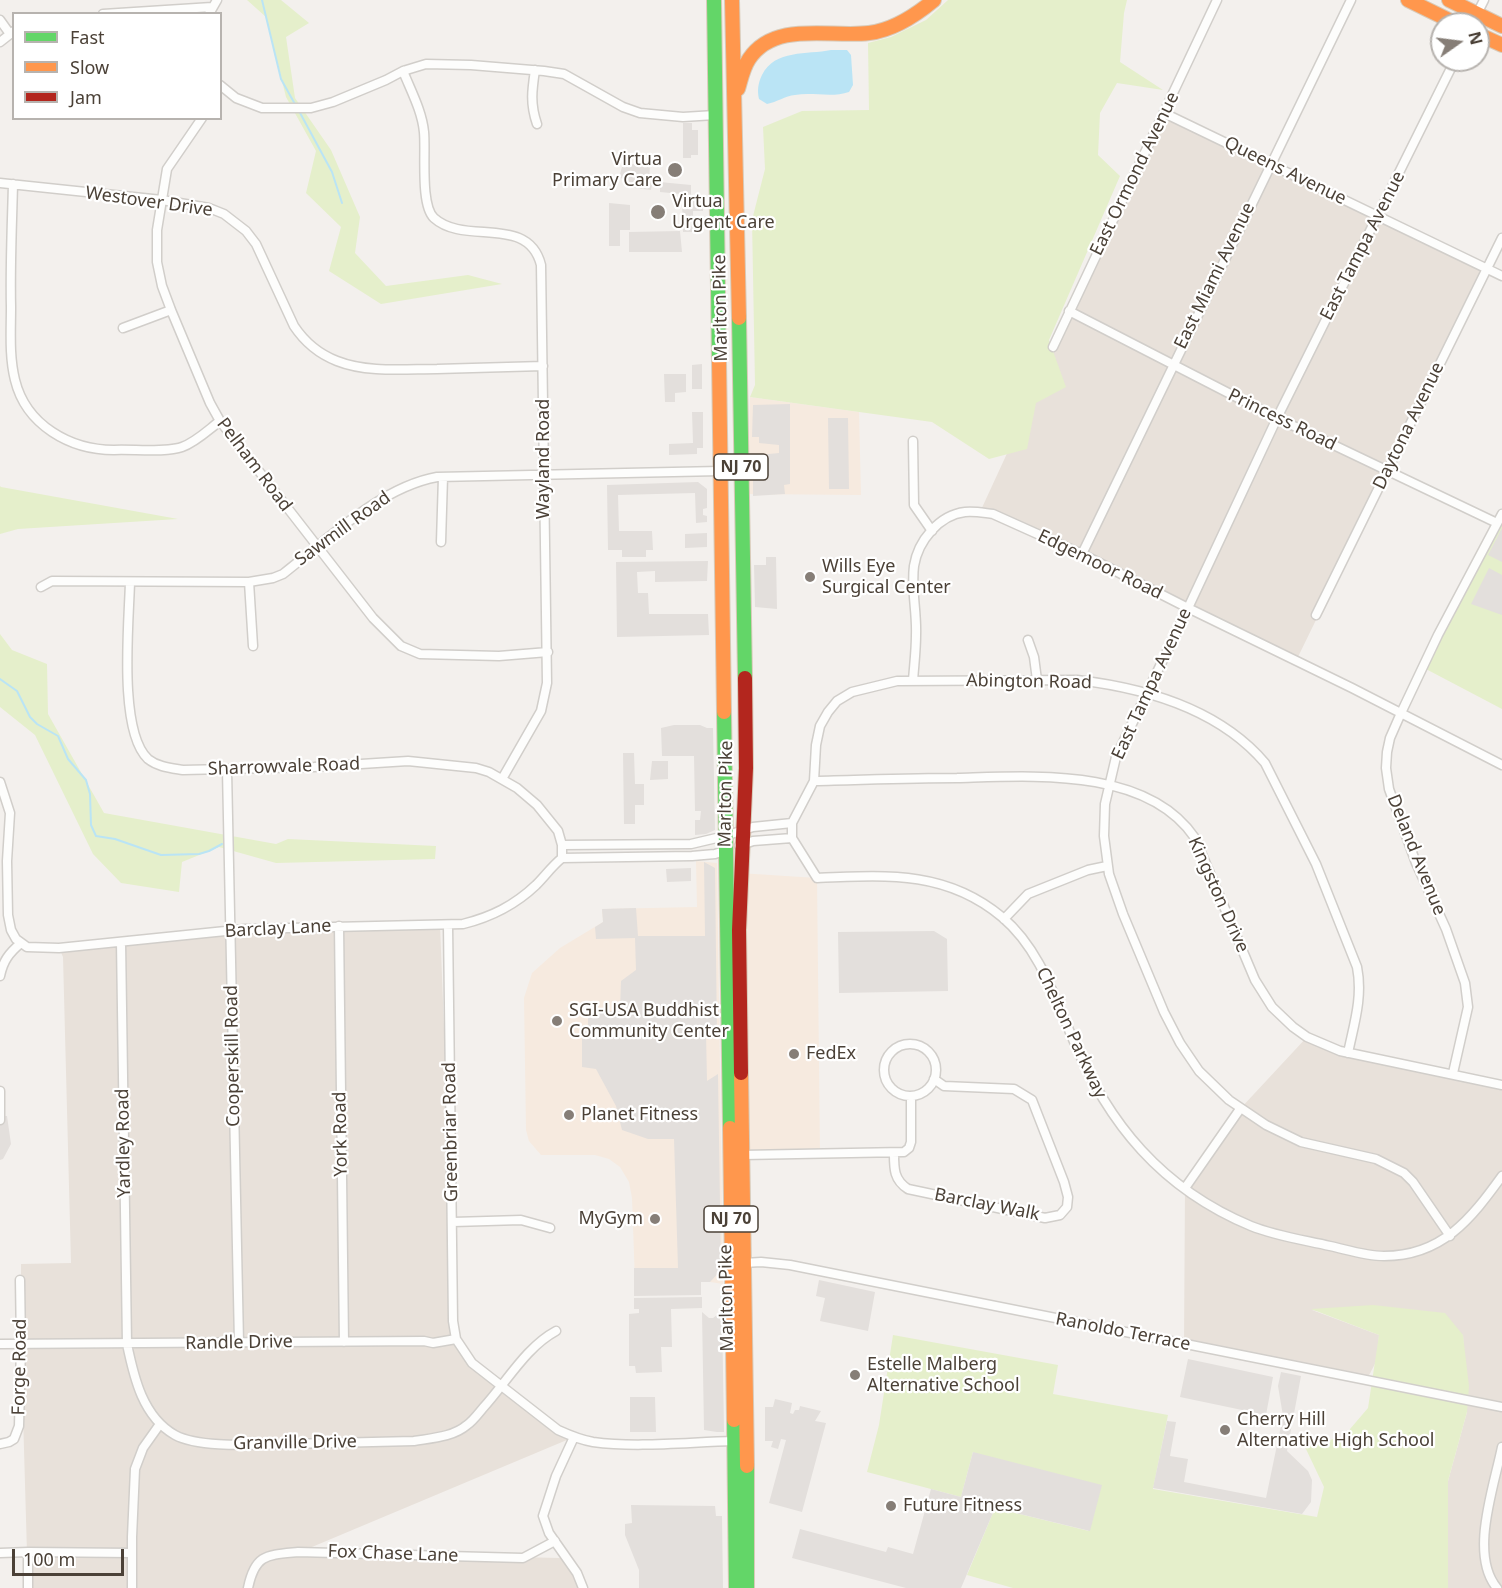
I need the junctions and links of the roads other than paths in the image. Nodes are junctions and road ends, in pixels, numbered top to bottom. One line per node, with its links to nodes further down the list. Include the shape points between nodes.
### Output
1 (714, 0): 21 (main road, Marlton Pike / NJ 70)
2 (732, 0): 19 (main road, Marlton Pike / NJ 70)
3 (934, 0): 19 (main road, via 915,16 881,30 793,34 768,42 749,58)
4 (1217, 0): 20 (street, East Ormond Avenue)
5 (1351, 0): 24 (street, East Miami Avenue)
6 (1408, 0): 10 (main road)
7 (1449, 0): 11 (main road)
8 (213, 7): 9 (street)
9 (134, 12)
10 (1433, 12)
11 (1465, 12)
12 (0, 20): 13 (street)
13 (12, 33): 14 (street)
14 (0, 42)
15 (535, 70): 16 (street, via 426,64); 21 (street, via 564,74 640,113); 23 (street, via 531,97)
16 (403, 71): 18 (street, via 311,108 262,108); 37 (street, Wayland Road, via 424,130 425,187 431,215 445,225 512,236 533,246 538,253)
17 (1449, 72): 28 (street, East Tampa Avenue)
18 (222, 89)
19 (734, 103): 70 (main road, Marlton Pike / NJ 70, via 746,768)
20 (1164, 113): 24 (street, Queens Avenue); 33 (street, East Ormond Avenue)
21 (716, 115): 42 (main road, Marlton Pike / NJ 70)
22 (201, 120): 27 (street, Pelham Road, via 167,169)
23 (537, 123)
24 (1270, 164): 28 (street, Queens Avenue); 36 (street, East Miami Avenue)
25 (0, 183): 26 (street, Westover Drive)
26 (13, 184): 27 (street, Westover Drive); 39 (street, via 12,360 15,381 35,417 51,432 71,442 107,450 182,448)
27 (162, 200): 32 (street, Pelham Road, via 157,262); 37 (street, Westover Drive, via 208,208 235,221 256,244 302,338 334,360 362,367 412,369)
28 (1378, 215): 30 (street, Queens Avenue); 38 (street, East Tampa Avenue)
29 (1502, 237): 30 (street, Daytona Avenue)
30 (1487, 269): 31 (street, Queens Avenue); 41 (street, Daytona Avenue)
31 (1502, 276)
32 (171, 310): 34 (street); 39 (street, Pelham Road)
33 (1069, 311): 35 (street, East Ormond Avenue); 36 (street, Princess Road)
34 (123, 328)
35 (1053, 347)
36 (1172, 365): 38 (street, Princess Road); 50 (street, East Miami Avenue)
37 (543, 366): 43 (street, Wayland Road)
38 (1277, 418): 41 (street, Princess Road); 54 (street, East Tampa Avenue)
39 (220, 421): 49 (street, Pelham Road)
40 (913, 441): 47 (street, via 914,505)
41 (1388, 470): 46 (street, Princess Road); 55 (street, Daytona Avenue)
42 (720, 471): 43 (street, Sawmill Road); 70 (main road, Marlton Pike / NJ 70)
43 (544, 474): 44 (street, Sawmill Road); 58 (street, Wayland Road)
44 (444, 477): 48 (street); 49 (street, Sawmill Road, via 422,480 394,492)
45 (1502, 514): 46 (street, Deland Avenue)
46 (1497, 523): 62 (street, Deland Avenue)
47 (932, 531): 50 (street, Edgemoor Road, via 964,512 993,514); 60 (street, Edgemoor Road, via 919,549 914,565)
48 (441, 542)
49 (317, 547): 52 (street, Sawmill Road, via 283,573); 58 (street, Pelham Road, via 373,618 410,651 499,656)
50 (1082, 554): 54 (street, Edgemoor Road)
51 (130, 582): 52 (street, Sawmill Road); 53 (street, Sawmill Road, via 52,581); 64 (street, Sharrowvale Road, via 128,686 130,715 139,745 146,757 162,766)
52 (249, 582): 57 (street)
53 (41, 587)
54 (1188, 608): 61 (street, East Tampa Avenue); 62 (street, Edgemoor Road)
55 (1316, 615)
56 (1028, 639): 59 (street)
57 (253, 646)
58 (548, 652): 65 (street, Wayland Road, via 541,711)
59 (1037, 680): 60 (street, Abington Road); 61 (street, Abington Road, via 1077,680)
60 (913, 681): 66 (street, Abington Road, via 866,687 837,701 820,726)
61 (1147, 692): 68 (street, East Tampa Avenue, via 1116,757); 82 (street, Abington Road, via 1201,714 1233,734 1265,763 1316,864 1357,967 1360,997)
62 (1401, 713): 63 (street, Edgemoor Road); 83 (street, Deland Avenue, via 1387,752 1389,789 1465,983 1468,1007)
63 (1502, 765)
64 (227, 770): 65 (street, Sharrowvale Road, via 408,761 476,768); 78 (street, Cooperskill Road)
65 (502, 779): 72 (street, Sharrowvale Road, via 542,809 558,831)
66 (814, 781): 68 (street, Kingston Drive, via 1035,776); 69 (street)
67 (0, 782): 74 (street, via 10,813)
68 (1108, 786): 73 (street, East Tampa Avenue, via 1104,836); 82 (street, Kingston Drive, via 1162,805 1186,825 1255,980 1272,1007 1306,1036)
69 (792, 830): 70 (street, via 756,826); 71 (street); 75 (street, Chelton Parkway, via 817,878 887,876 927,880 963,891)
70 (734, 833): 71 (main road, Marlton Pike / NJ 70); 71 (main road, Marlton Pike / NJ 70); 72 (street, via 691,844)
71 (735, 848): 72 (street, via 692,856); 91 (main road, Marlton Pike / NJ 70, via 739,873); 101 (main road, Marlton Pike / NJ 70)
72 (562, 852): 76 (street, Barclay Lane, via 536,885 506,909 486,918)
73 (1107, 866): 75 (street, via 1028,894); 88 (street, East Tampa Avenue, via 1123,914 1180,1043 1199,1071)
74 (4, 891): 80 (street, via 11,930)
75 (1004, 919): 93 (street, Chelton Parkway, via 1033,953 1086,1071 1106,1105 1153,1162)
76 (448, 925): 77 (street, Barclay Lane); 96 (street, Greenbriar Road)
77 (339, 926): 78 (street, Barclay Lane); 104 (street, York Road)
78 (230, 931): 79 (street, Barclay Lane); 105 (street, Cooperskill Road)
79 (121, 942): 80 (street, Barclay Lane, via 59,948); 107 (street, Yardley Road)
80 (21, 943): 81 (street, via 9,954)
81 (0, 976)
82 (1348, 1053): 83 (street, Kingston Drive)
83 (1453, 1074): 85 (street, Kingston Drive)
84 (934, 1079): 87 (street, via 925,1091); 87 (street, via 936,1066 927,1050 912,1044 895,1049 885,1063 886,1079 896,1092); 90 (street, Barclay Walk, via 944,1086 1014,1089 1032,1100 1064,1182 1067,1207 1060,1215 1045,1218 908,1189 895,1175)
85 (1502, 1085)
86 (0, 1091): 89 (street)
87 (911, 1096): 90 (street, via 911,1144 904,1152)
88 (1240, 1109): 93 (street); 98 (street, East Tampa Avenue, via 1301,1142 1376,1159 1397,1169 1413,1182)
89 (0, 1120)
90 (894, 1154): 91 (street)
91 (743, 1155): 99 (main road, Marlton Pike / NJ 70)
92 (1502, 1176): 94 (street, Chelton Parkway)
93 (1185, 1188): 98 (street, Chelton Parkway, via 1251,1226 1365,1253 1411,1253)
94 (1493, 1188): 95 (street); 98 (street, Chelton Parkway, via 1472,1216)
95 (1502, 1195)
96 (453, 1222): 97 (street, via 521,1220); 103 (street, Greenbriar Road)
97 (550, 1228)
98 (1450, 1236)
99 (744, 1263): 110 (street, Ranoldo Terrace, via 790,1265); 112 (main road, Marlton Pike / NJ 70)
100 (20, 1280): 108 (street, Forge Road)
101 (731, 1286): 112 (main road, via 740,1296 741,1389); 114 (main road, Marlton Pike / NJ 70)
102 (556, 1331): 109 (street, Granville Drive, via 533,1348)
103 (456, 1339): 104 (street, Randle Drive, via 433,1343); 109 (street, via 472,1363)
104 (344, 1342): 105 (street, Randle Drive)
105 (239, 1343): 107 (street, Randle Drive)
106 (0, 1344): 108 (street, Randle Drive)
107 (127, 1344): 108 (street, Randle Drive); 111 (street, Granville Drive, via 145,1402)
108 (21, 1345): 115 (street, Forge Road, via 19,1426 14,1439)
109 (502, 1388): 111 (street, Granville Drive, via 468,1425 414,1442 208,1443 175,1435); 113 (street, via 556,1429)
110 (1502, 1407)
111 (160, 1424): 120 (street, via 135,1470)
112 (747, 1426): 126 (main road, Marlton Pike / NJ 70)
113 (574, 1437): 114 (street, via 620,1444); 117 (street, via 543,1516)
114 (734, 1441): 125 (main road, Marlton Pike / NJ 70)
115 (0, 1444)
116 (1502, 1447): 127 (street, via 1482,1543 1486,1570)
117 (555, 1541): 123 (street, Fox Chase Lane, via 523,1558 298,1552 271,1555 256,1563); 124 (street)
118 (28, 1552): 119 (street); 120 (street); 121 (street)
119 (0, 1553)
120 (132, 1553): 122 (street)
121 (28, 1588)
122 (132, 1588)
123 (248, 1588)
124 (583, 1588)
125 (736, 1588)
126 (747, 1588)
127 (1497, 1588)

